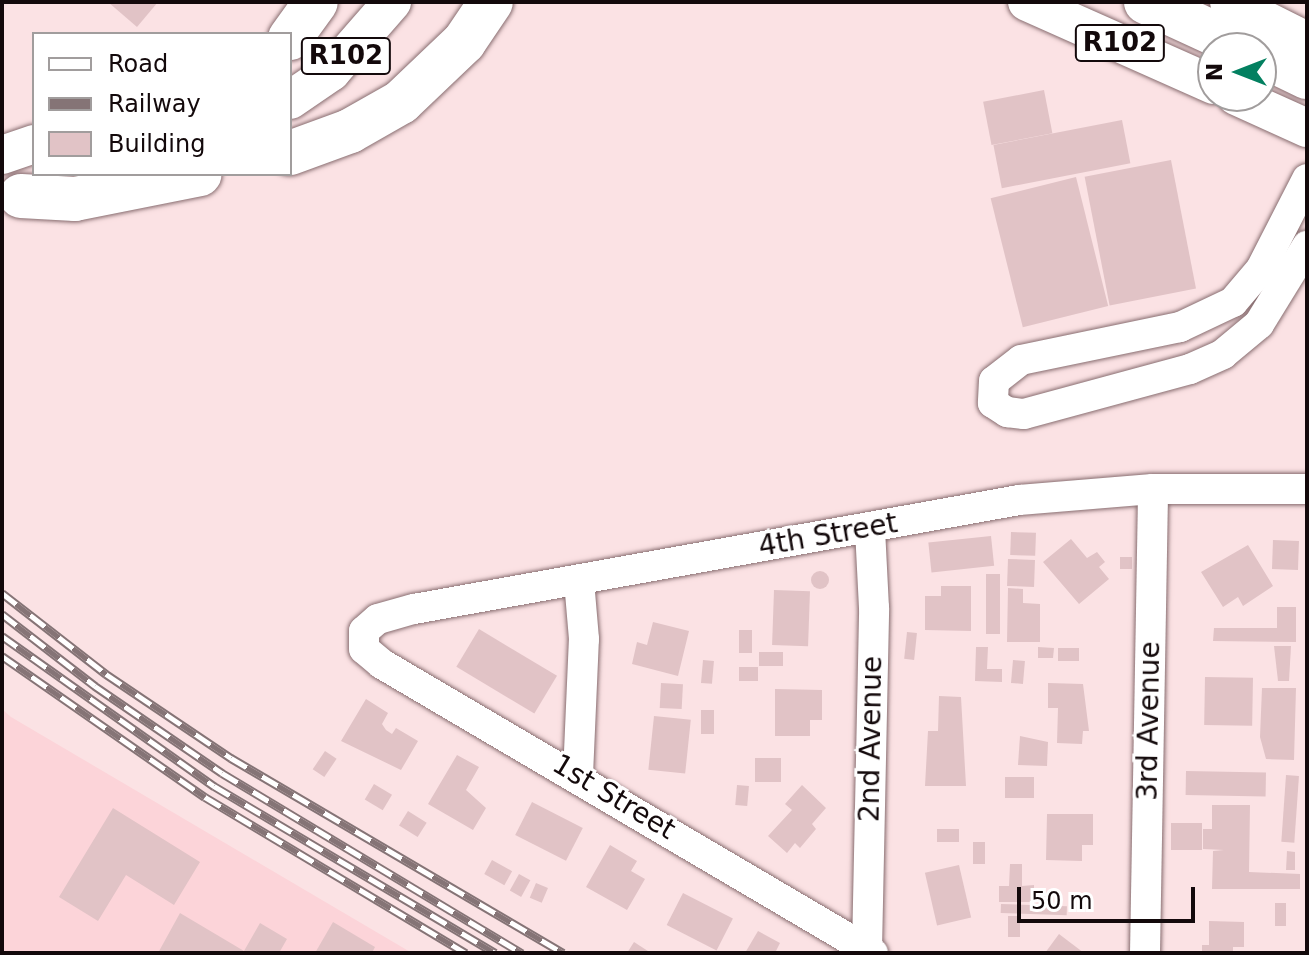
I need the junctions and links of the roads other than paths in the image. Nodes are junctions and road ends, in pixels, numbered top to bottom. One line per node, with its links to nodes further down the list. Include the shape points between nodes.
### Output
1 (291, 2): 9 (highway)
2 (316, 2): 11 (highway)
3 (338, 2): 12 (main road, R102)
4 (392, 2): 17 (main road, R102, via 331,72)
5 (491, 2): 21 (highway, via 464,42 401,102 350,131)
6 (1027, 2): 16 (main road, R102)
7 (1146, 2): 10 (highway)
8 (1229, 2): 13 (main road)
9 (272, 32)
10 (1211, 32)
11 (292, 36)
12 (292, 37)
13 (1307, 41)
14 (1277, 63): 15 (highway)
15 (1307, 77)
16 (1197, 78)
17 (292, 99)
18 (1272, 112): 19 (main road)
19 (1307, 128)
20 (11, 149): 25 (street)
21 (292, 152)
22 (83, 176): 25 (main road)
23 (190, 176): 25 (highway, via 75,199)
24 (1307, 179): 27 (street, via 1261,269 1233,302 1207,318)
25 (12, 199)
26 (1307, 246): 28 (street, via 1259,324 1236,345 1190,369)
27 (1111, 341): 28 (street); 28 (street, via 1021,360 998,376 993,403 1015,414)
28 (1129, 386)
29 (1153, 489): 30 (street, 4th Street); 31 (street, 4th Street, via 1019,500); 36 (street, 3rd Avenue)
30 (1307, 489)
31 (870, 528): 32 (street, 4th Street); 35 (street, 2nd Avenue)
32 (579, 581): 33 (street, 4th Street, via 387,616 370,624); 34 (street, via 584,639)
33 (362, 637): 34 (street, 1st Street, via 373,658)
34 (578, 775): 35 (street, 1st Street)
35 (870, 951)
36 (1145, 953)

